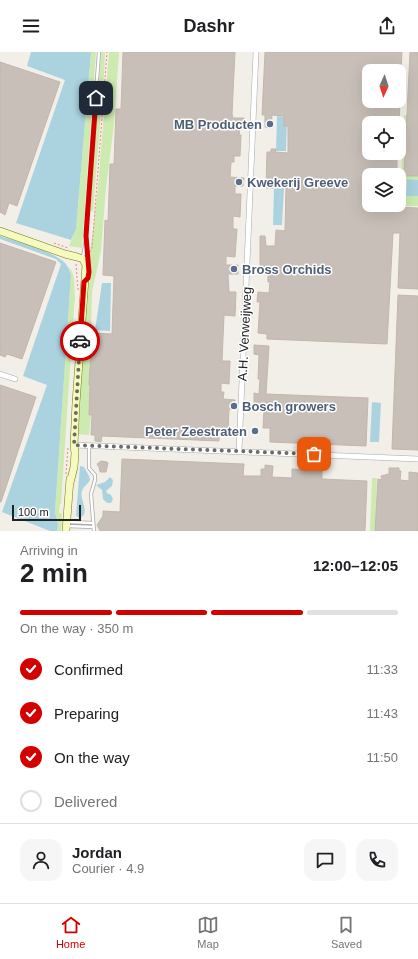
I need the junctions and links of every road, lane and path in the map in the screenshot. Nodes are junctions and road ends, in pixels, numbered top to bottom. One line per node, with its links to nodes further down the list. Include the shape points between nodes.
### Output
1 (100, 52): 5 (lane)
2 (107, 52): 6 (path, via 92,249)
3 (256, 52): 15 (street, A.H. Verweijweg)
4 (0, 231): 7 (street)
5 (86, 236): 6 (lane); 8 (lane)
6 (88, 252): 10 (lane, via 88,278)
7 (65, 254): 8 (street); 9 (street, via 81,265)
8 (83, 259): 9 (street); 10 (street, via 86,265)
9 (82, 270): 10 (street)
10 (84, 282): 13 (street)
11 (0, 374): 12 (street)
12 (15, 379)
13 (74, 445): 14 (street); 18 (street)
14 (89, 445): 15 (street); 17 (lane, via 89,468 96,480 91,494)
15 (239, 451): 16 (street)
16 (418, 459)
17 (93, 523): 18 (lane); 19 (lane)
18 (67, 526): 19 (lane)
19 (94, 529)

